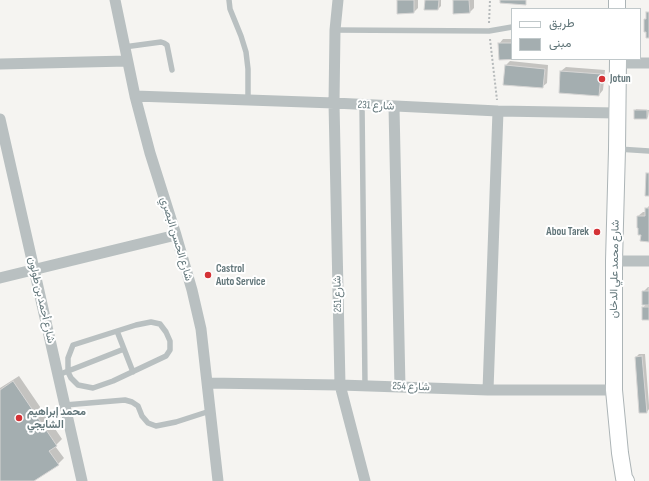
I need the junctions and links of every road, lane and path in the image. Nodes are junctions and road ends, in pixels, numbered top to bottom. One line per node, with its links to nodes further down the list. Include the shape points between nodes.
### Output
1 (115, 0): 8 (street, شارع الحسن البصري)
2 (229, 0): 15 (lane, via 246,52)
3 (338, 0): 6 (street, شارع 251)
4 (490, 0): 7 (path)
5 (511, 27): 7 (lane)
6 (335, 30): 7 (lane); 16 (street, شارع 251)
7 (489, 31): 19 (path)
8 (124, 47): 9 (street, شارع الحسن البصري); 13 (lane, via 164,43 167,45)
9 (127, 61): 12 (street); 14 (street, شارع الحسن البصري)
10 (618, 61): 11 (street); 20 (street, شارع محمد علي الدخان)
11 (649, 63)
12 (0, 64)
13 (172, 70)
14 (135, 96): 15 (street, شارع 231); 24 (street, شارع الحسن البصري)
15 (248, 100): 16 (street, شارع 231)
16 (334, 103): 17 (street, شارع 231); 34 (street, شارع 251)
17 (362, 105): 18 (street, شارع 231); 35 (lane)
18 (394, 107): 19 (street, شارع 231); 36 (street)
19 (498, 111): 20 (street, شارع 231); 37 (street)
20 (617, 113): 22 (street, شارع محمد علي الدخان)
21 (0, 119): 27 (street, شارع أحمد بن طولون)
22 (617, 149): 23 (lane); 25 (street, شارع محمد علي الدخان)
23 (649, 151)
24 (176, 235): 27 (street); 33 (street, شارع الحسن البصري, via 201,329)
25 (614, 261): 26 (street); 38 (street, شارع محمد علي الدخان)
26 (649, 262)
27 (35, 269): 28 (street); 32 (street, شارع أحمد بن طولون)
28 (0, 278)
29 (117, 331): 30 (lane); 31 (lane, via 151,322 160,324 170,341 170,350 166,356); 32 (lane, via 73,345)
30 (124, 349): 31 (lane); 32 (lane)
31 (133, 372): 32 (lane, via 93,388 78,385)
32 (63, 374): 39 (street, شارع أحمد بن طولون)
33 (207, 383): 34 (street, شارع 254); 40 (street, شارع الحسن البصري)
34 (340, 385): 35 (street, شارع 254); 44 (street, شارع 251)
35 (365, 386): 36 (street, شارع 254)
36 (400, 387): 37 (street, شارع 254)
37 (488, 390): 38 (street, شارع 254)
38 (614, 390): 41 (street, شارع محمد علي الدخان)
39 (65, 405): 40 (lane, via 125,400 138,406 148,423 156,426); 42 (street, شارع أحمد بن طولون)
40 (210, 411): 43 (street, شارع الحسن البصري)
41 (624, 480)
42 (82, 481)
43 (218, 481)
44 (365, 481)

